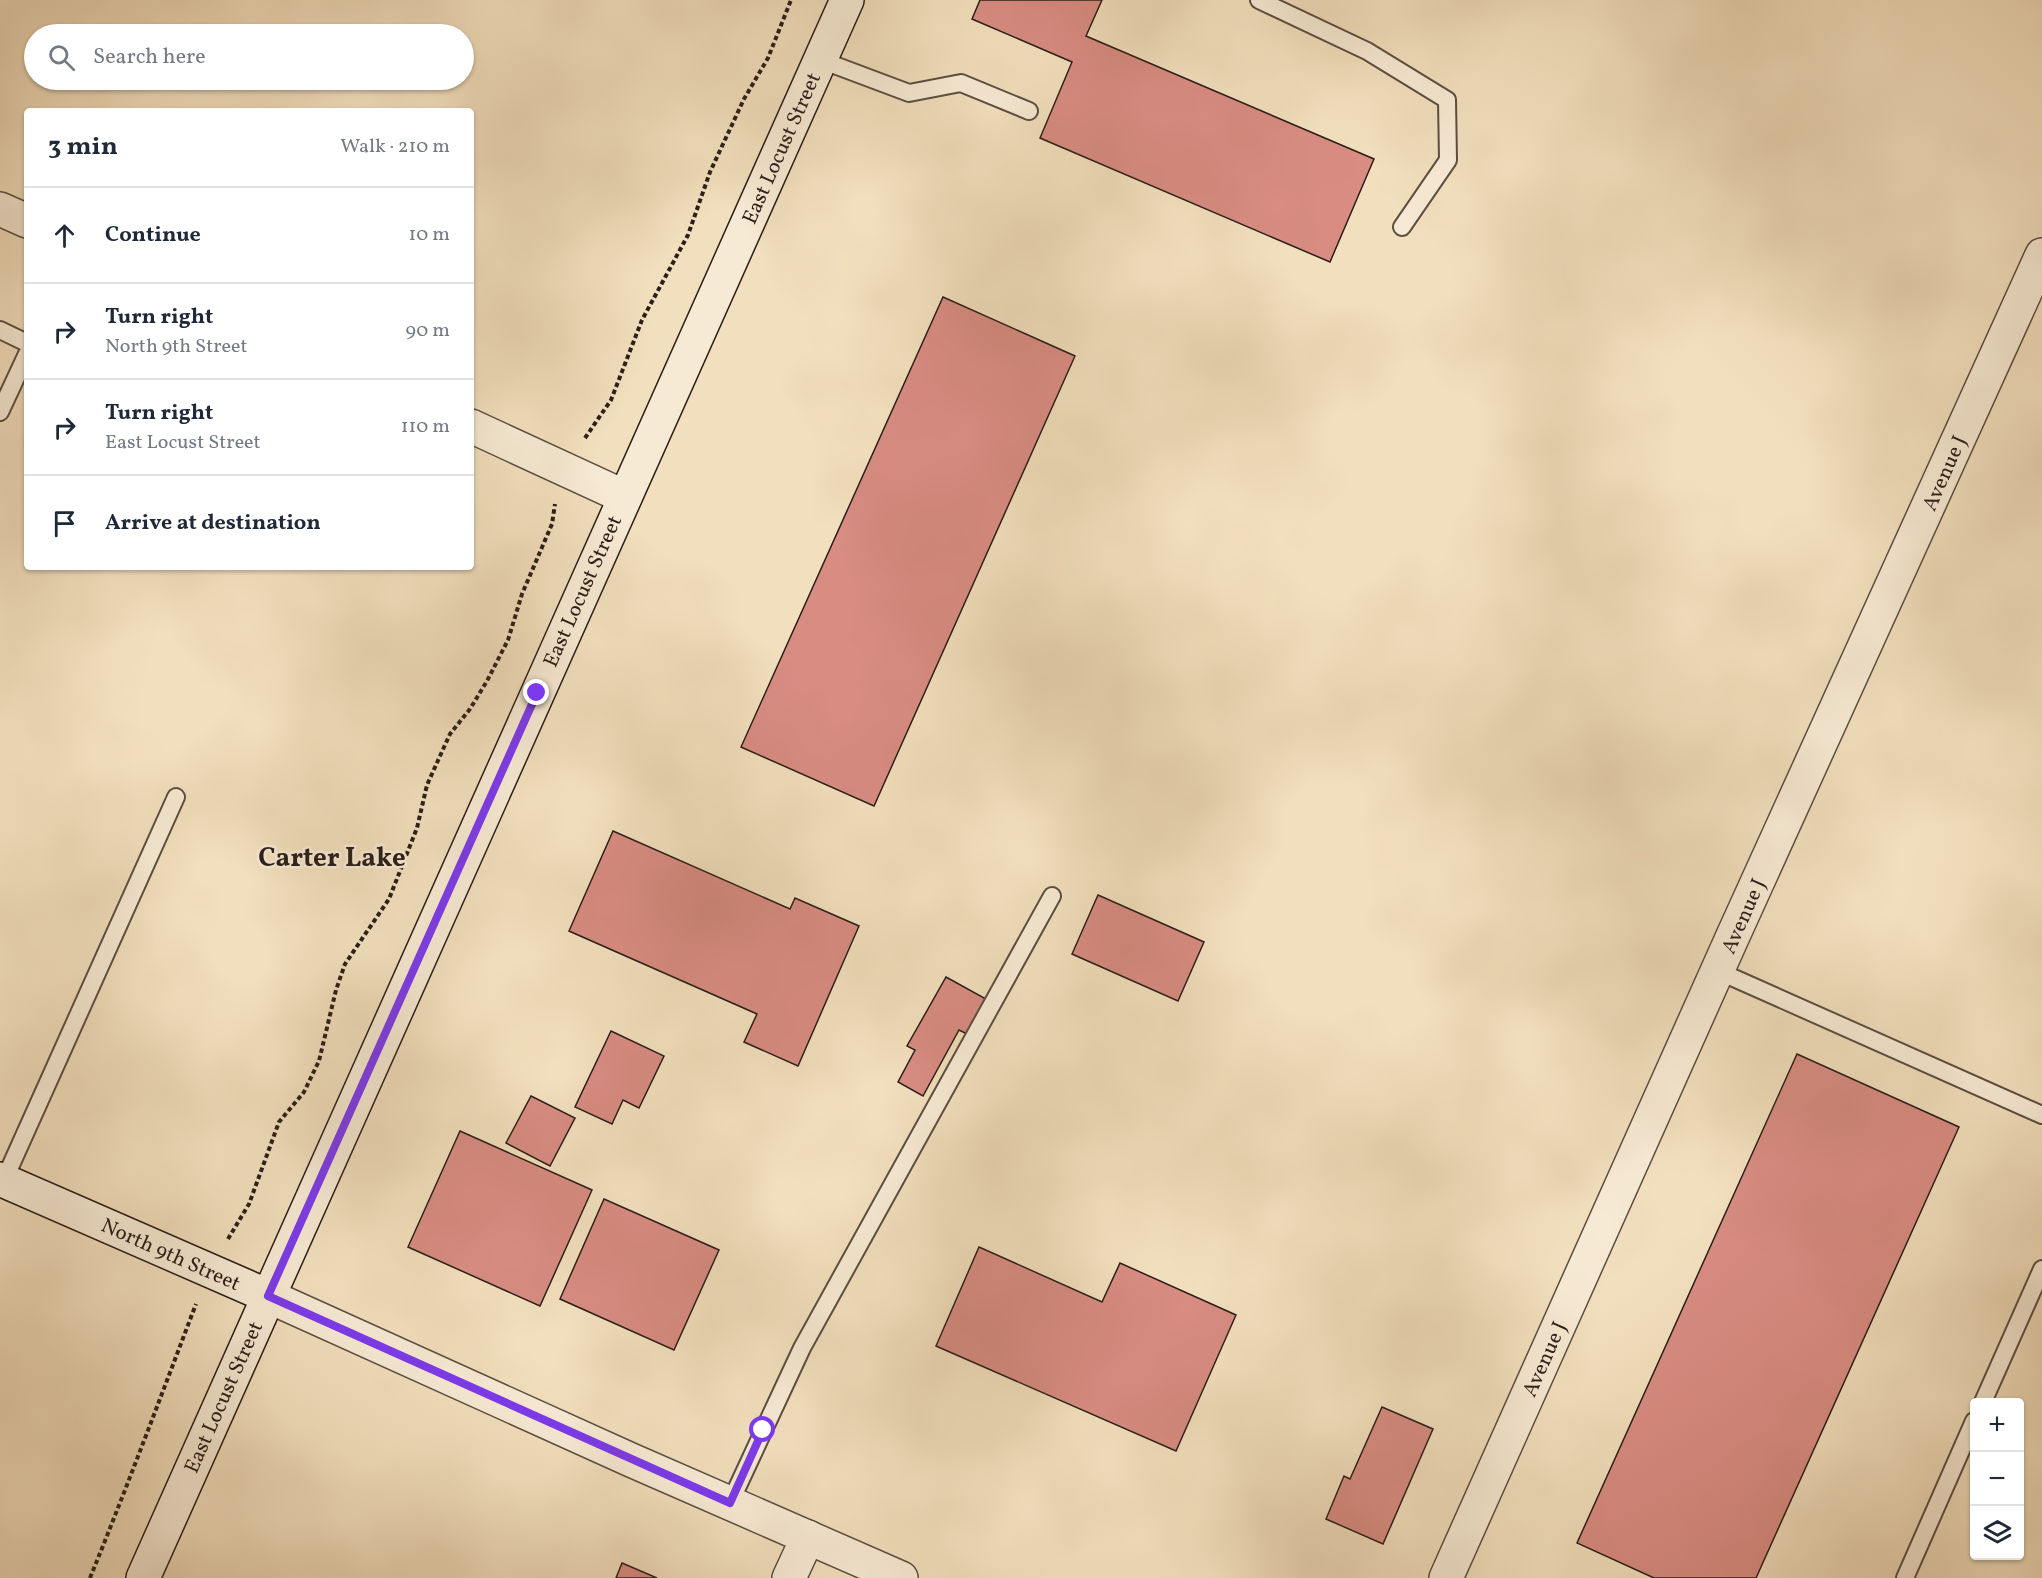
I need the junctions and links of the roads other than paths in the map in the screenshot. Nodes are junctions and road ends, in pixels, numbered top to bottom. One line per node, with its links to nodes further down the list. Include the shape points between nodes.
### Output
1 (847, 0): 3 (street, East Locust Street)
2 (1259, 0): 5 (lane, via 1367,51 1447,100 1448,160)
3 (820, 60): 4 (lane, via 909,93 961,83); 12 (street, East Locust Street)
4 (1029, 111)
5 (1402, 227)
6 (2042, 255): 15 (street, Avenue J)
7 (0, 330): 8 (lane)
8 (24, 342)
9 (24, 360): 10 (lane)
10 (0, 412)
11 (474, 427): 12 (street)
12 (624, 497): 19 (street, East Locust Street)
13 (176, 797): 17 (lane)
14 (1052, 896): 22 (lane, via 802,1348)
15 (1718, 971): 16 (lane); 27 (street, Avenue J)
16 (2042, 1115)
17 (1, 1182): 19 (street, North 9th Street)
18 (2042, 1269): 20 (lane)
19 (268, 1296): 22 (street, North 9th Street); 24 (street, East Locust Street)
20 (1985, 1398)
21 (1970, 1430): 28 (lane)
22 (730, 1503): 23 (street, North 9th Street)
23 (808, 1537): 25 (street); 26 (street, North 9th Street)
24 (143, 1578)
25 (789, 1578)
26 (901, 1578)
27 (1446, 1578)
28 (1905, 1578)

